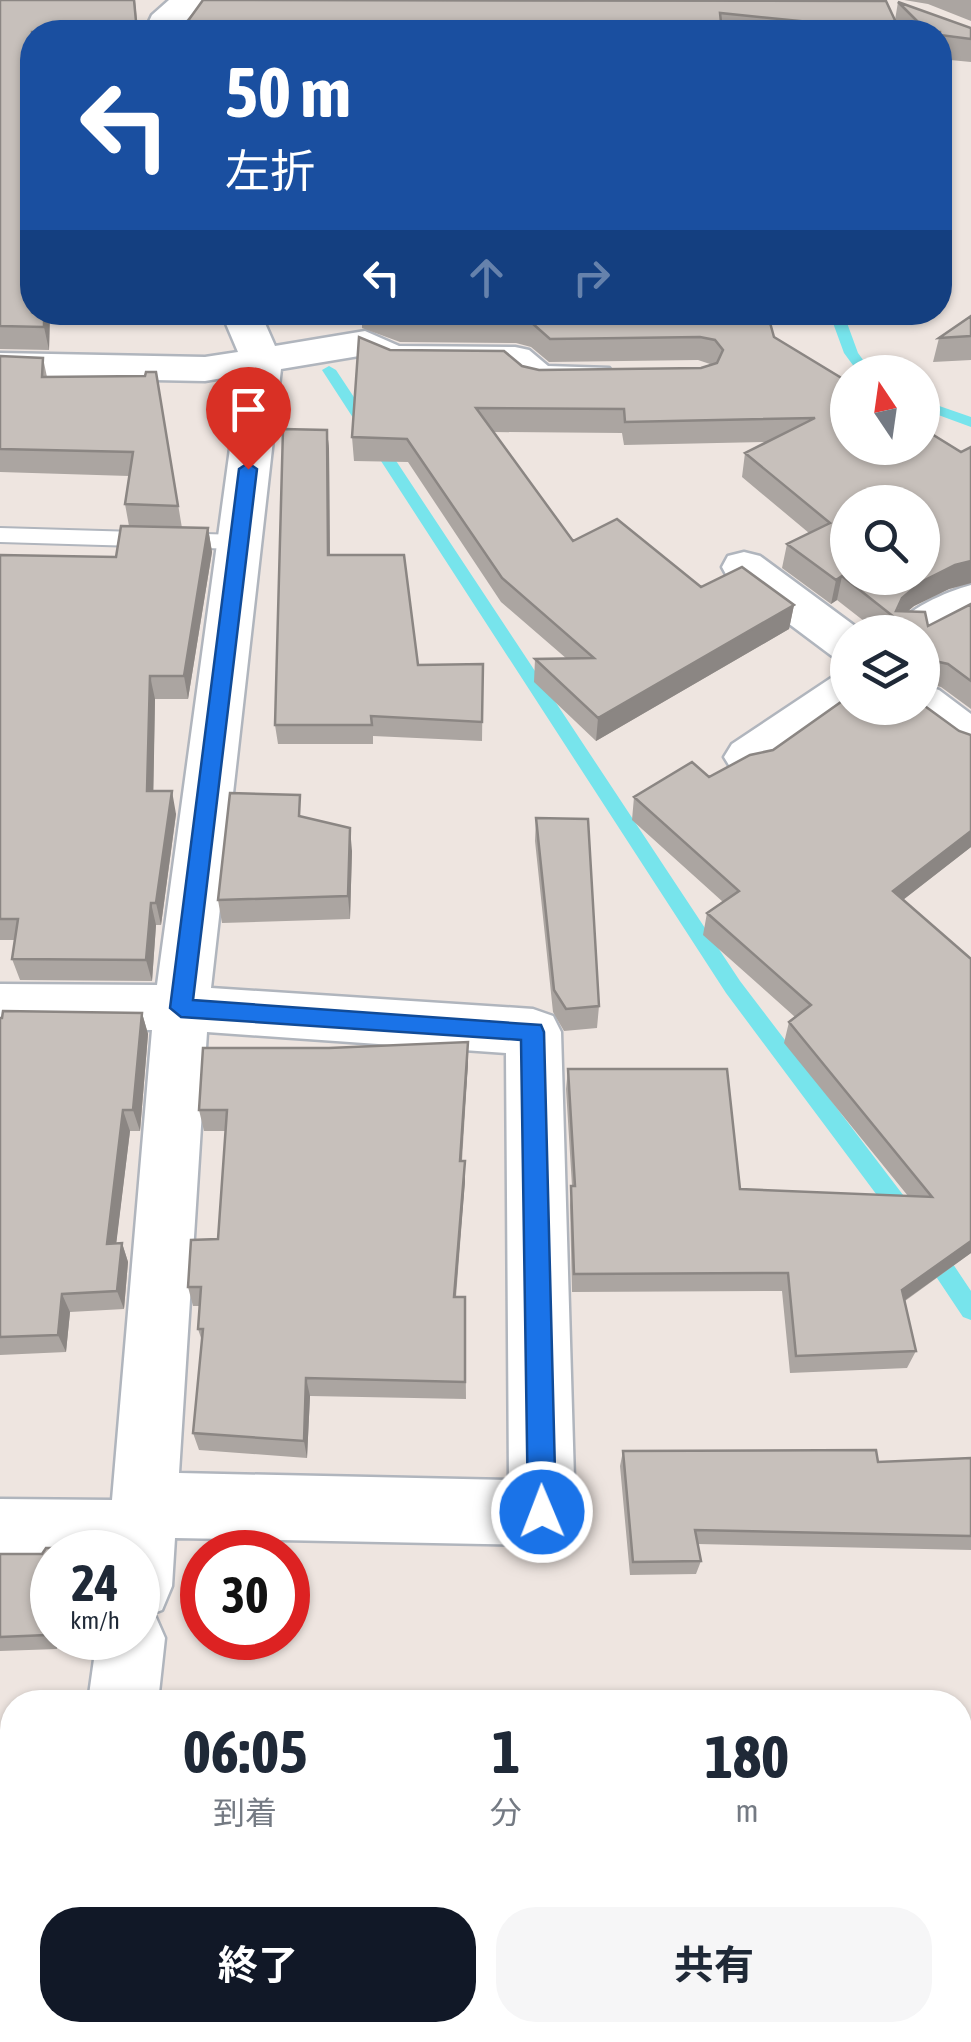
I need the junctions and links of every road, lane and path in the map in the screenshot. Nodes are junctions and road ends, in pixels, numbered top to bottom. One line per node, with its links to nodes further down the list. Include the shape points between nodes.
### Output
1 (246, 325): 2 (street)
2 (262, 360): 3 (street, via 205,370); 4 (street, via 364,344 391,358 515,359 538,378); 6 (street)
3 (0, 365)
4 (638, 377)
5 (0, 536): 6 (lane)
6 (239, 542): 16 (street)
7 (744, 568): 10 (street)
8 (971, 600): 9 (street)
9 (940, 618)
10 (830, 632)
11 (830, 702): 14 (street)
12 (940, 716): 13 (street)
13 (971, 739)
14 (749, 757)
15 (0, 1006): 16 (street)
16 (181, 1008): 17 (street); 20 (street, via 533,1032 542,1512)
17 (143, 1530)
18 (0, 1532): 19 (street)
19 (30, 1534)
20 (160, 1540)
21 (129, 1660): 22 (street)
22 (125, 1690)

